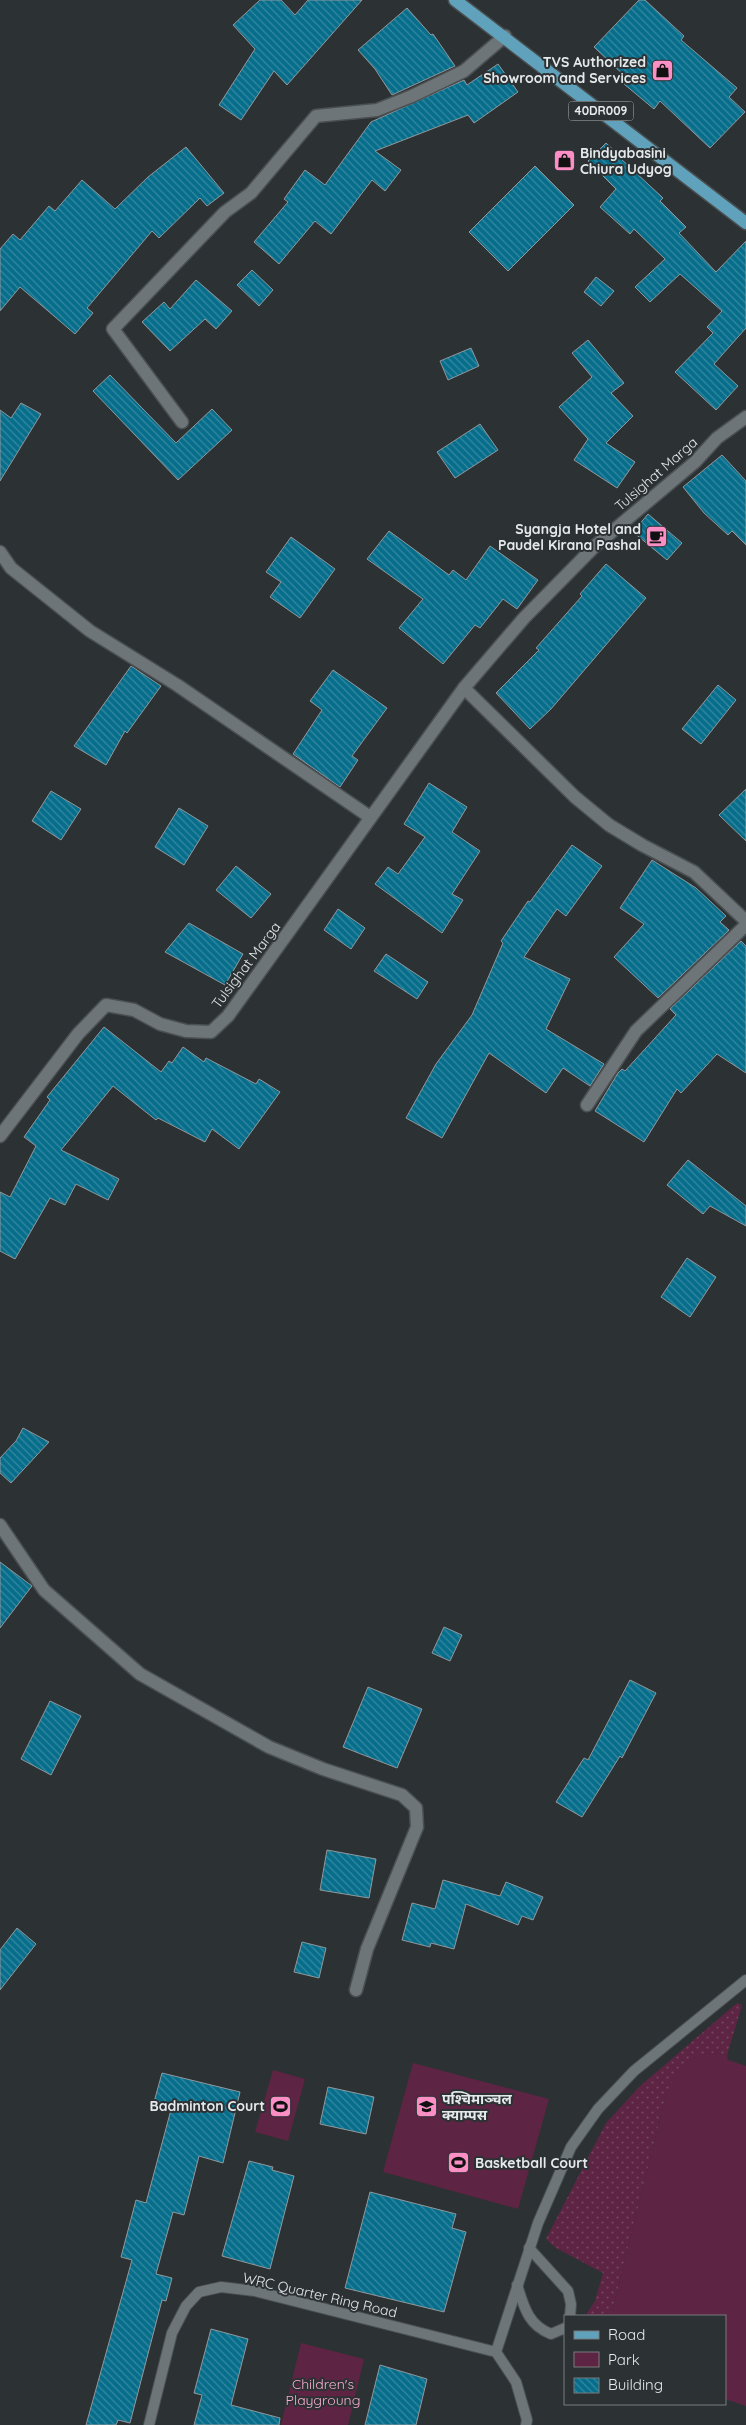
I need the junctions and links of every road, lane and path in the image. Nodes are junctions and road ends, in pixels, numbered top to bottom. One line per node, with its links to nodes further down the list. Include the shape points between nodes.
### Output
1 (455, 0): 2 (main road, 40DR009)
2 (505, 36): 3 (main road, 40DR009); 5 (street, via 464,70 412,96 377,110 316,116 251,193 225,212 113,329)
3 (746, 223)
4 (746, 417): 7 (street, Tulsighat Marga, via 717,438 695,462 595,546 524,618)
5 (182, 422)
6 (0, 552): 8 (street, via 11,568 90,631 177,685)
7 (464, 688): 8 (street, Tulsighat Marga); 9 (street, via 575,797 609,825 694,872)
8 (370, 817): 12 (street, Tulsighat Marga, via 280,946 228,1016 211,1032 186,1031 160,1024 134,1010 106,1005 78,1034)
9 (746, 921)
10 (746, 925): 11 (street, via 636,1031)
11 (587, 1106)
12 (0, 1136)
13 (0, 1525): 15 (street, via 44,1590 140,1674 269,1747 402,1795 416,1808 417,1827 368,1949)
14 (746, 1980): 16 (lane, via 634,2071 598,2109 571,2147)
15 (356, 1990)
16 (529, 2248): 17 (lane); 18 (lane, via 568,2291)
17 (517, 2286): 19 (lane, via 528,2318 540,2330 551,2334); 20 (lane)
18 (570, 2315)
19 (564, 2328)
20 (496, 2352): 21 (lane, WRC Quarter Ring Road, via 255,2291 221,2287 199,2292 178,2320); 22 (lane, via 516,2382)
21 (149, 2425)
22 (526, 2425)

